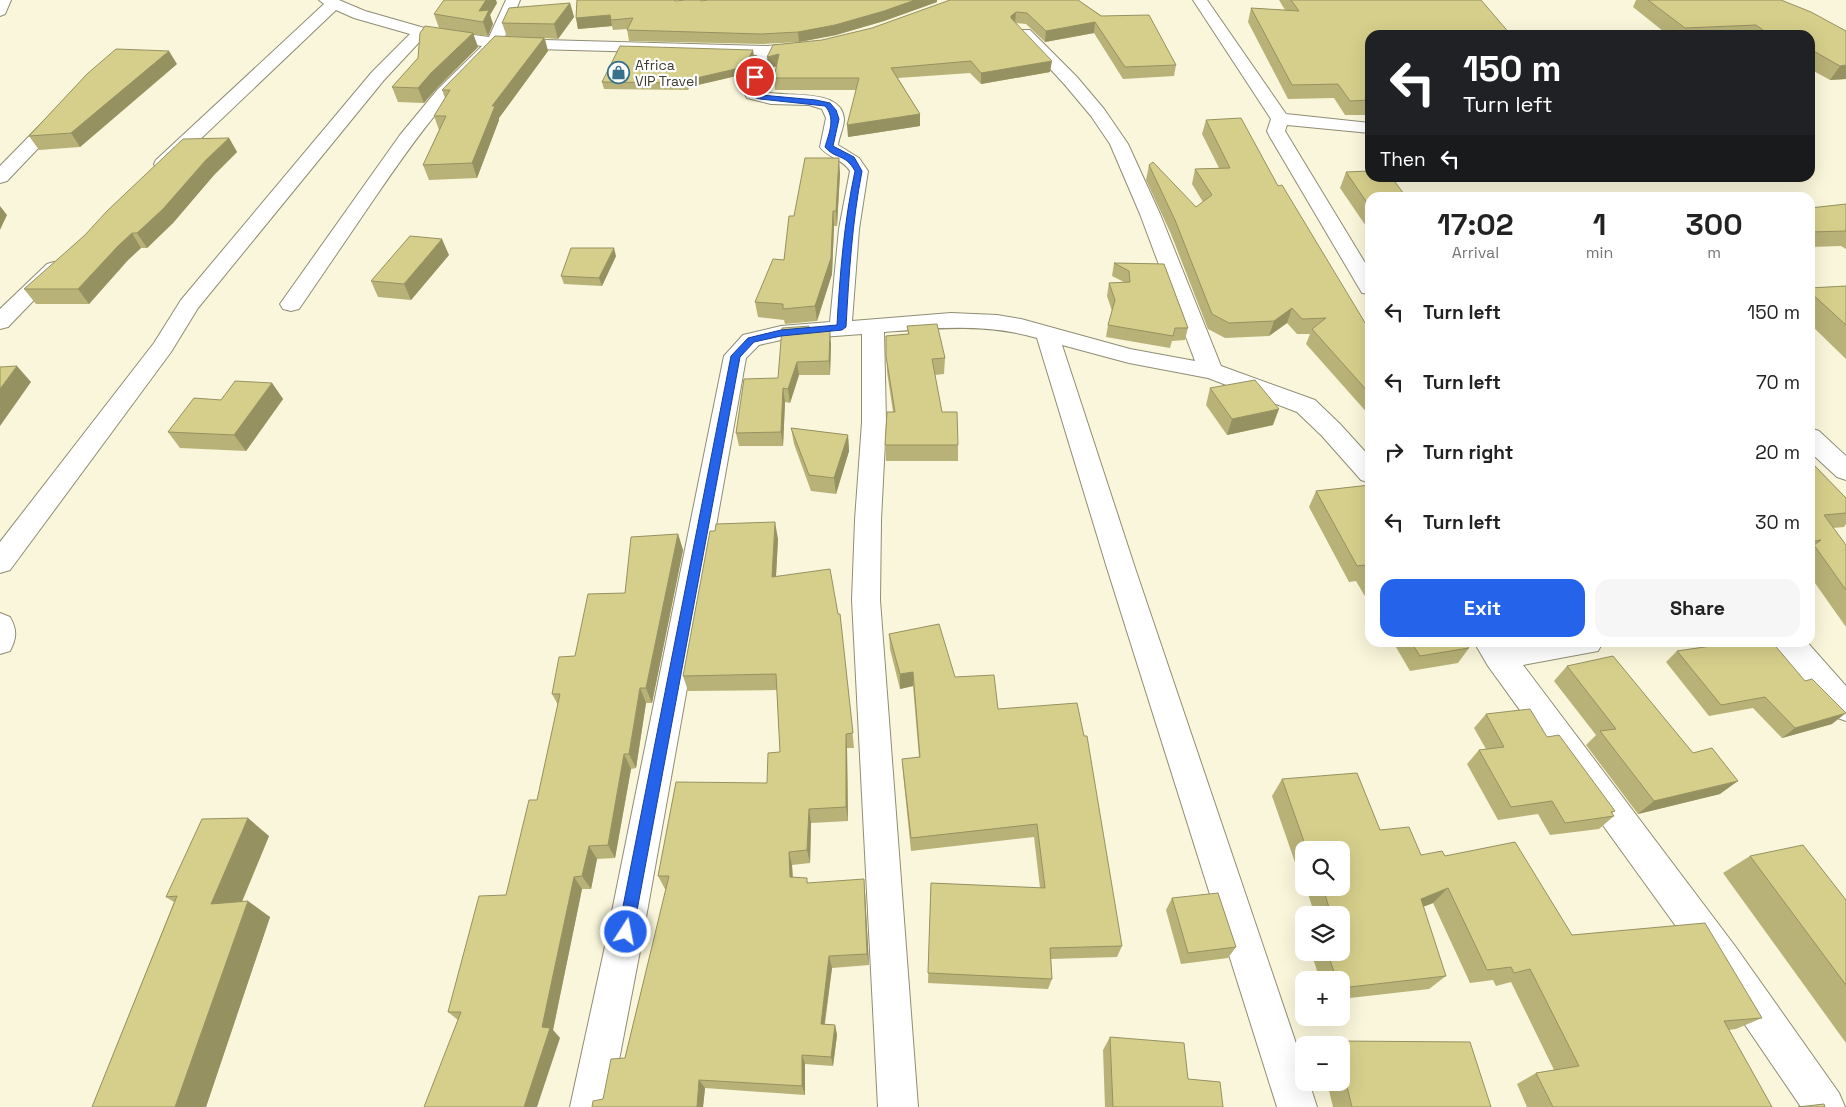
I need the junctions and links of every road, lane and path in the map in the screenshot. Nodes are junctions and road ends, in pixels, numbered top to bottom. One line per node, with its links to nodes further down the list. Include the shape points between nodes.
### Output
1 (4, 0): 5 (street)
2 (513, 0): 8 (street)
3 (1200, 0): 12 (street)
4 (329, 2): 7 (street, via 390,25); 14 (street)
5 (0, 10)
6 (1020, 28): 23 (street, via 1071,81 1120,144)
7 (420, 32): 8 (street); 27 (street, via 378,76 188,305 163,347)
8 (494, 44): 10 (street); 18 (street, via 444,93 406,140)
9 (823, 45): 10 (street)
10 (767, 50): 21 (street, via 751,89 753,94 775,100 828,105 836,119 829,147 852,159 858,171 845,259)
11 (72, 102): 15 (street)
12 (1280, 119): 13 (street); 17 (street, via 1276,131 1279,137)
13 (1365, 128)
14 (154, 173)
15 (0, 177)
16 (68, 256): 19 (street)
17 (1365, 280)
18 (291, 304)
19 (0, 322)
20 (873, 325): 21 (street); 22 (street, via 951,320 997,322); 35 (street, via 874,422 866,600)
21 (842, 327): 34 (street, via 781,333 751,340 735,356)
22 (1047, 334): 23 (street, via 1129,356); 36 (street)
23 (1211, 371): 25 (street, via 1306,406)
24 (1815, 442): 26 (street)
25 (1365, 468)
26 (1846, 471)
27 (0, 562)
28 (0, 625): 29 (street)
29 (0, 642)
30 (1529, 647): 32 (street)
31 (1792, 647): 33 (street)
32 (1494, 650): 37 (street, via 1722,959)
33 (1846, 708)
34 (590, 1107)
35 (898, 1107)
36 (1297, 1107)
37 (1825, 1107)

